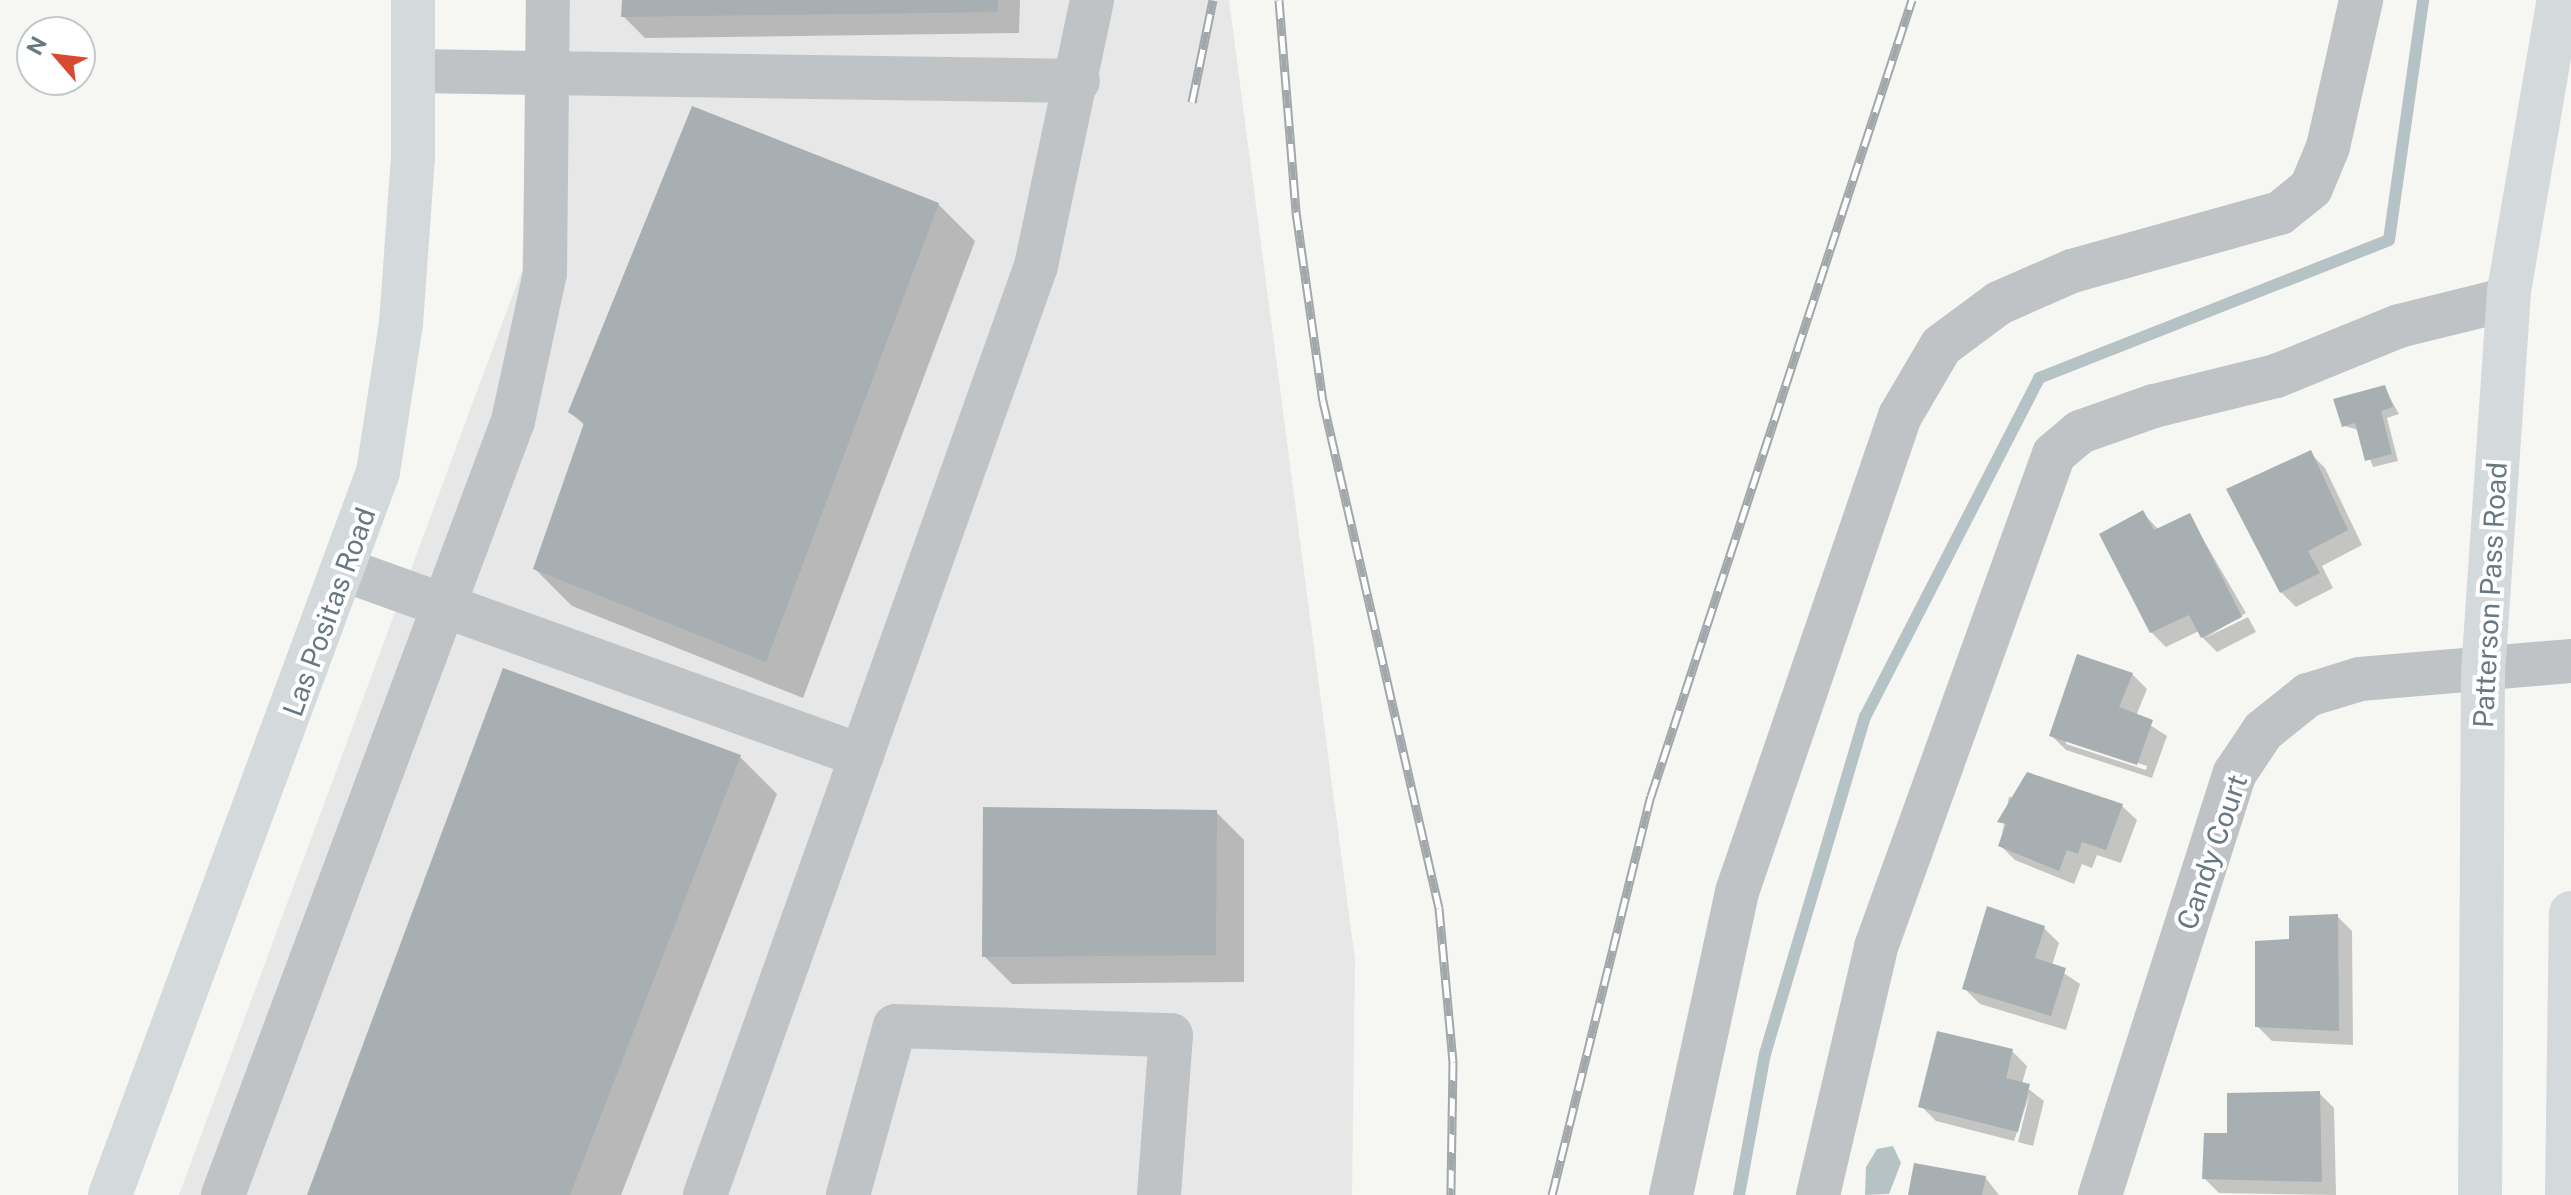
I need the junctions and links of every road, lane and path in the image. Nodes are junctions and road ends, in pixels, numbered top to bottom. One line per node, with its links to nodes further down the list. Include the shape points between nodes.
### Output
1 (413, 0): 6 (main road, Las Positas Road)
2 (548, 0): 7 (street)
3 (1092, 0): 8 (street)
4 (2361, 0): 21 (street, via 2328,147 2311,188 2280,213 2072,271 1999,303 1941,346 1900,416 1737,892)
5 (2559, 0): 9 (main road, Patterson Pass Road)
6 (413, 71): 7 (street); 10 (main road, Las Positas Road, via 401,324 378,472)
7 (547, 75): 8 (street); 11 (street, via 545,273 513,421)
8 (1078, 81): 14 (street, via 1036,266)
9 (2508, 299): 13 (main road, Patterson Pass Road); 22 (street, via 2399,326 2276,376 2140,411 2080,432 2054,454 1876,947)
10 (345, 570): 11 (street); 16 (main road, Las Positas Road)
11 (446, 603): 14 (street); 17 (street)
12 (2571, 661): 13 (street, Candy Court)
13 (2483, 673): 23 (street, Candy Court, via 2360,679 2308,695 2263,731 2235,773); 24 (main road, Patterson Pass Road)
14 (862, 756): 18 (street)
15 (2571, 913): 25 (main road)
16 (110, 1195)
17 (223, 1195)
18 (705, 1195)
19 (848, 1195): 20 (street, via 895,1026 1171,1035)
20 (1159, 1195)
21 (1671, 1195)
22 (1818, 1195)
23 (2100, 1195)
24 (2480, 1195)
25 (2567, 1195)

